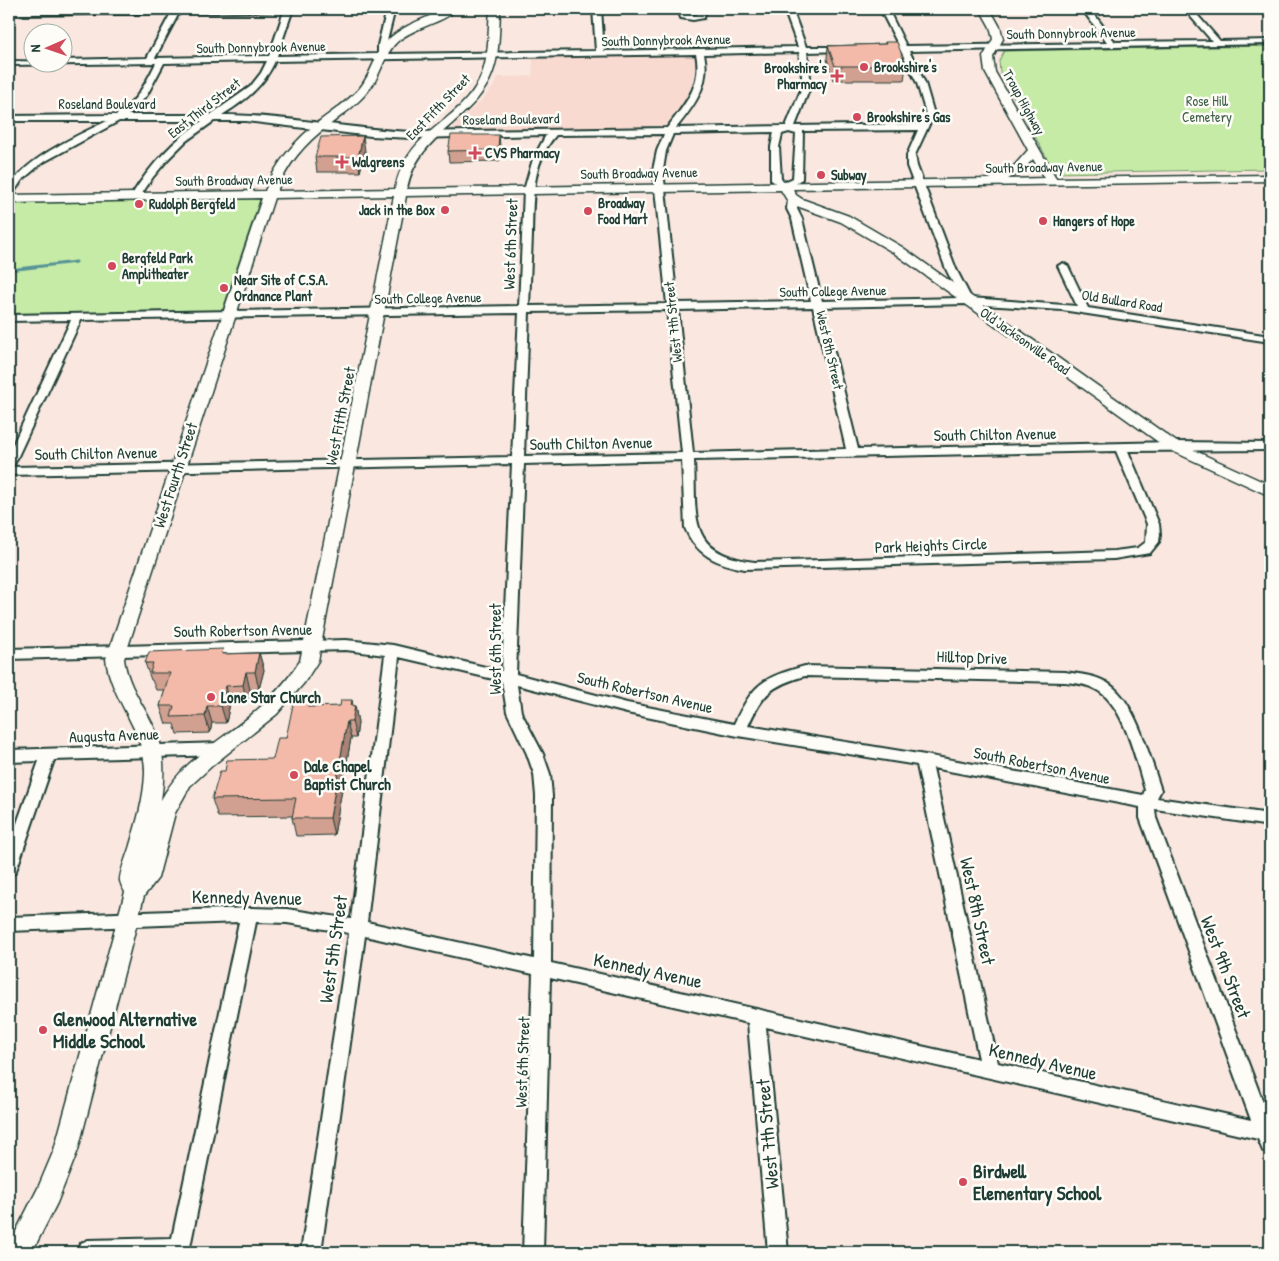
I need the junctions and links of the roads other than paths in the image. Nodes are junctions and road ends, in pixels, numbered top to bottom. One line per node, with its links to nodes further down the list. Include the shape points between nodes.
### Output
1 (284, 9): 14 (street)
2 (289, 9): 28 (street, East Third Street)
3 (391, 9): 27 (street)
4 (452, 9): 27 (main road, West Fourth Street, via 400,35)
5 (495, 9): 26 (main road, East Fifth Street)
6 (597, 9): 25 (street)
7 (682, 9): 8 (street, via 684,16 693,18 701,16)
8 (702, 9)
9 (788, 9): 23 (street)
10 (884, 9): 20 (street)
11 (985, 9): 19 (main road, Troup Highway, via 998,34)
12 (1086, 9): 18 (street)
13 (1188, 9): 17 (street)
14 (177, 10): 15 (street); 29 (street)
15 (13, 12)
16 (1270, 42): 17 (street, South Donnybrook Avenue)
17 (1218, 43): 18 (street, South Donnybrook Avenue)
18 (1114, 45): 19 (street, South Donnybrook Avenue)
19 (994, 46): 20 (street, South Donnybrook Avenue); 43 (main road, Troup Highway, via 988,57 990,72)
20 (902, 48): 22 (street, South Donnybrook Avenue); 37 (street, via 928,102 930,114)
21 (858, 49): 23 (street, South Donnybrook Avenue)
22 (876, 49)
23 (803, 50): 24 (street, South Donnybrook Avenue); 39 (street, via 807,84)
24 (700, 52): 25 (street, South Donnybrook Avenue); 40 (street, West 7th Street, via 702,69 696,92 687,110)
25 (600, 53): 26 (street, South Donnybrook Avenue)
26 (491, 55): 27 (street, South Donnybrook Avenue); 42 (main road, East Fifth Street, via 479,88)
27 (382, 56): 28 (street, South Donnybrook Avenue); 38 (main road, West Fourth Street, via 364,90)
28 (270, 59): 30 (street, South Donnybrook Avenue); 36 (street, East Third Street, via 256,85 227,110)
29 (150, 61): 30 (street, South Donnybrook Avenue); 31 (street, South Donnybrook Avenue)
30 (161, 61): 34 (street, via 143,96)
31 (72, 62)
32 (9, 63): 33 (street, South Donnybrook Avenue)
33 (22, 63)
34 (120, 117): 35 (street, Roseland Boulevard); 36 (street, Roseland Boulevard); 51 (street, via 39,161 19,178)
35 (9, 118)
36 (212, 118): 38 (street, Roseland Boulevard, via 246,118); 54 (street, East Third Street, via 160,161)
37 (924, 126): 39 (street, Roseland Boulevard); 47 (street, via 911,155)
38 (320, 127): 42 (street, Roseland Boulevard, via 371,133); 53 (main road, West Fourth Street, via 289,157)
39 (790, 128): 40 (street, Roseland Boulevard); 48 (street, via 800,133 797,179); 48 (street, via 778,133 774,147 776,180)
40 (670, 130): 41 (street, Roseland Boulevard); 49 (street, West 7th Street, via 660,154)
41 (554, 132): 42 (street, Roseland Boulevard); 50 (street, West 6th Street, via 536,159)
42 (430, 134): 52 (main road, East Fifth Street, via 408,164)
43 (1034, 150): 45 (main road, Troup Highway); 46 (main road, via 1013,174)
44 (1270, 178): 45 (main road, South Broadway Avenue)
45 (1052, 182): 46 (main road, South Broadway Avenue)
46 (977, 183): 47 (main road, South Broadway Avenue)
47 (919, 184): 48 (main road, South Broadway Avenue); 60 (street)
48 (785, 186): 49 (main road, South Broadway Avenue); 56 (main road)
49 (659, 187): 50 (main road, South Broadway Avenue); 64 (street, West 7th Street)
50 (529, 190): 52 (main road, South Broadway Avenue); 65 (street, West 6th Street)
51 (9, 192)
52 (400, 193): 53 (main road, South Broadway Avenue); 67 (main road, West Fifth Street)
53 (269, 195): 54 (main road, South Broadway Avenue); 68 (main road, West Fourth Street)
54 (136, 196): 55 (main road, South Broadway Avenue)
55 (9, 199)
56 (793, 199): 57 (main road, Old Jacksonville Road); 58 (street, West 8th Street, via 792,210)
57 (816, 208): 58 (street); 61 (main road, Old Jacksonville Road, via 873,234)
58 (798, 218): 63 (street, West 8th Street)
59 (1063, 266): 66 (street)
60 (951, 269): 61 (street, via 949,276); 62 (street)
61 (939, 280): 62 (main road, Old Jacksonville Road)
62 (967, 301): 63 (street, South College Avenue); 66 (street, Old Bullard Road); 72 (main road, Old Jacksonville Road)
63 (819, 305): 64 (street, South College Avenue); 75 (street, West 8th Street)
64 (672, 307): 65 (street, South College Avenue); 76 (street, West 7th Street)
65 (525, 309): 67 (street, South College Avenue); 77 (street, West 6th Street)
66 (1084, 310): 71 (street, Old Bullard Road)
67 (377, 312): 68 (street, South College Avenue); 79 (main road, West Fifth Street)
68 (228, 315): 69 (street, South College Avenue); 80 (main road, West Fourth Street)
69 (78, 316): 70 (street, South College Avenue); 78 (street)
70 (9, 318)
71 (1270, 339)
72 (1173, 446): 73 (street, South Chilton Avenue); 74 (street, South Chilton Avenue); 82 (main road, Old Jacksonville Road)
73 (1270, 446)
74 (1121, 448): 75 (street, South Chilton Avenue); 76 (street, Park Heights Circle, via 1153,524 1154,543 1150,548 1114,555 755,566 718,558 694,537)
75 (853, 453): 76 (street, South Chilton Avenue)
76 (688, 458): 77 (street, South Chilton Avenue)
77 (518, 460): 79 (street, South Chilton Avenue); 87 (street, West 6th Street)
78 (9, 465)
79 (348, 465): 80 (street, South Chilton Avenue); 83 (main road, West Fifth Street)
80 (177, 468): 81 (street, South Chilton Avenue); 84 (main road, West Fourth Street)
81 (9, 472)
82 (1270, 491)
83 (313, 646): 84 (street, South Robertson Avenue); 85 (street, South Robertson Avenue, via 346,645); 89 (main road, West Fifth Street, via 304,671 286,695)
84 (117, 650): 86 (street, South Robertson Avenue); 90 (main road, West Fourth Street, via 115,668 121,690 142,724)
85 (393, 650): 87 (street, South Robertson Avenue); 101 (street, West 5th Street)
86 (9, 654)
87 (509, 678): 88 (street, South Robertson Avenue, via 627,708); 102 (street, West 6th Street, via 514,712 542,774)
88 (738, 730): 93 (street, South Robertson Avenue); 94 (street, Hilltop Drive, via 764,686 805,671 1065,676 1104,687 1116,698 1153,790)
89 (220, 749): 90 (street, Augusta Avenue); 97 (main road, West Fifth Street, via 190,773 176,791 165,813 148,878)
90 (153, 751): 91 (street, Augusta Avenue); 97 (main road, via 154,785 130,880)
91 (48, 755): 92 (street, Augusta Avenue); 96 (street)
92 (9, 756)
93 (924, 760): 94 (street, South Robertson Avenue); 104 (street, West 8th Street)
94 (1147, 802): 95 (street, South Robertson Avenue); 105 (street, West 9th Street, via 1148,818)
95 (1270, 820)
96 (9, 868)
97 (136, 892): 99 (main road)
98 (249, 915): 99 (street, Kennedy Avenue); 101 (street, Kennedy Avenue, via 288,916); 107 (street)
99 (128, 919): 100 (street, Kennedy Avenue); 108 (main road, via 66,1150)
100 (9, 924)
101 (358, 927): 102 (street, Kennedy Avenue); 109 (street, West 5th Street)
102 (542, 968): 103 (street, Kennedy Avenue); 110 (street, West 6th Street)
103 (756, 1016): 104 (street, Kennedy Avenue); 111 (street, West 7th Street)
104 (990, 1071): 105 (street, Kennedy Avenue)
105 (1269, 1137)
106 (88, 1250): 107 (street)
107 (179, 1250)
108 (19, 1252)
109 (311, 1252)
110 (533, 1252)
111 (778, 1252)

